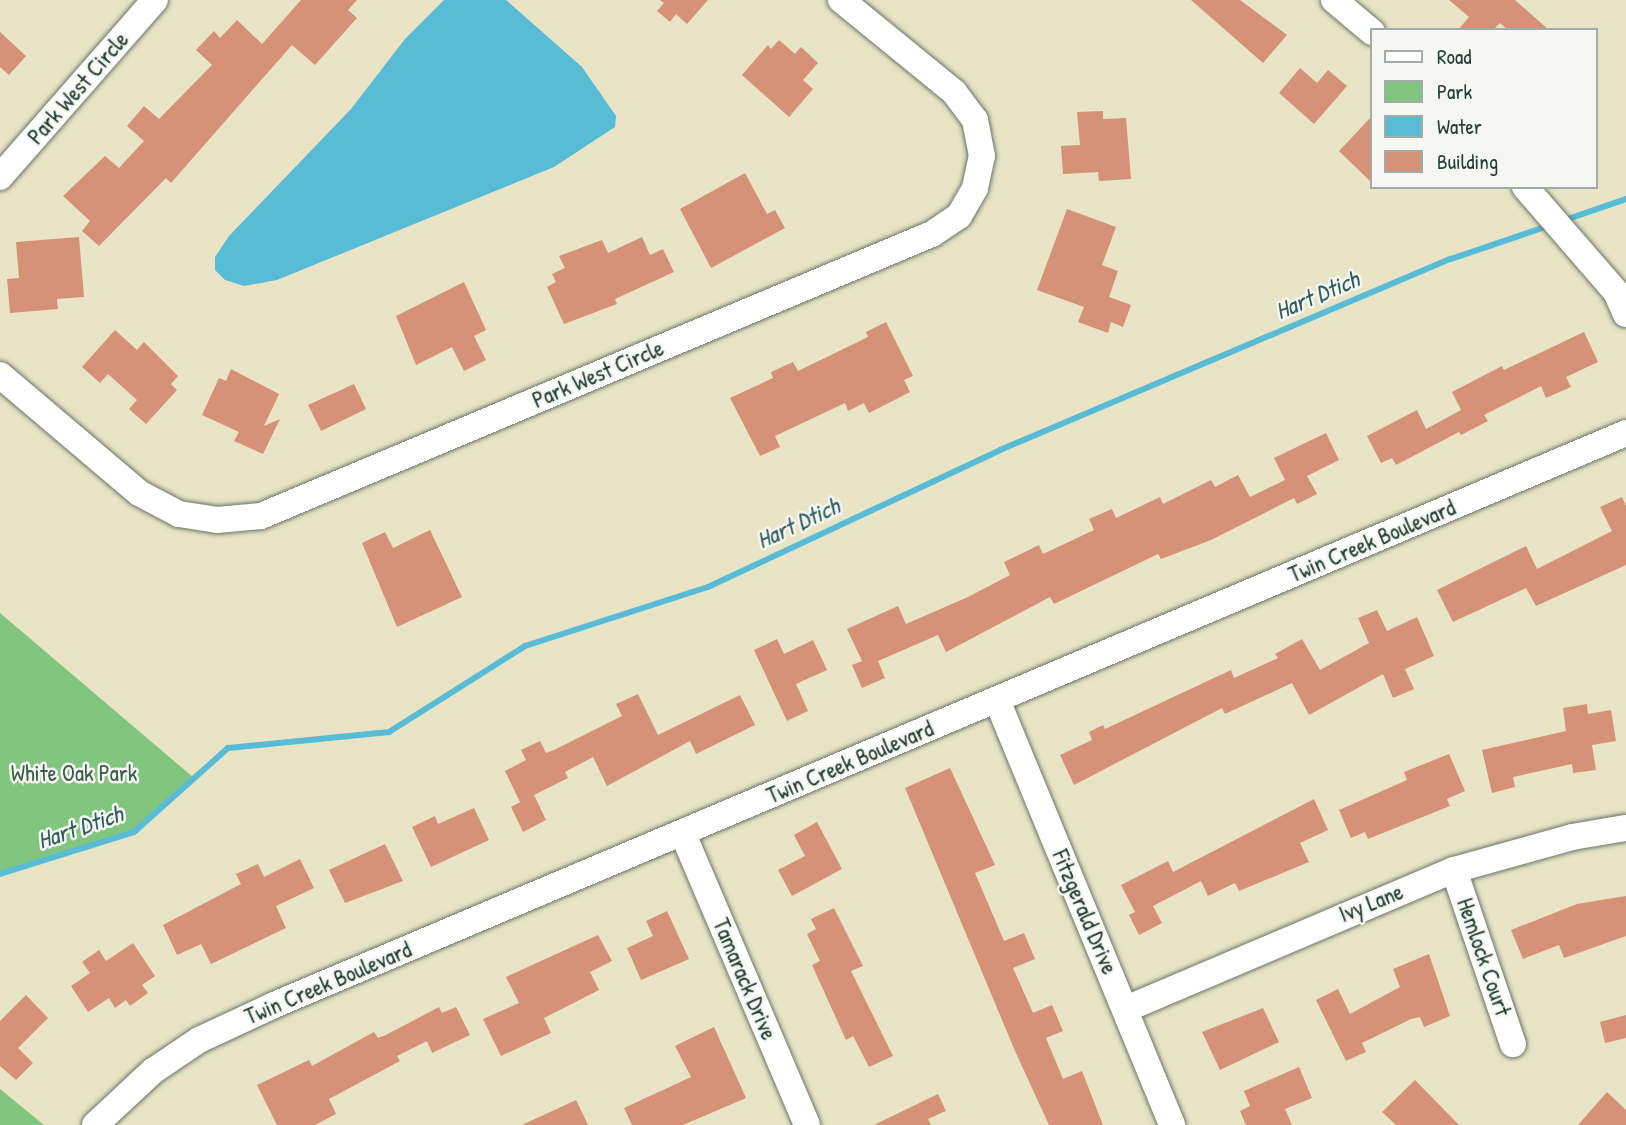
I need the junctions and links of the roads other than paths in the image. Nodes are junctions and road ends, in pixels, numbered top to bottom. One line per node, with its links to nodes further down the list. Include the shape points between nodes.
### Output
1 (156, 0): 5 (street, Park West Circle)
2 (841, 0): 8 (street, Park West Circle, via 954,92 975,120 982,156 975,188 959,216 932,234 261,516 217,520 179,514 139,493)
3 (1334, 0): 4 (street)
4 (1370, 30)
5 (0, 177)
6 (1527, 189): 7 (street, via 1616,292)
7 (1626, 314)
8 (0, 375)
9 (1626, 433): 10 (street, Twin Creek Boulevard)
10 (997, 700): 12 (street, Twin Creek Boulevard); 14 (street, Fitzgerald Drive)
11 (1626, 828): 13 (street, Ivy Lane, via 1572,836)
12 (683, 834): 16 (street, Twin Creek Boulevard, via 199,1040 153,1071); 17 (street, Tamarack Drive)
13 (1454, 870): 14 (street, Ivy Lane); 15 (street, Hemlock Court)
14 (1126, 1009): 18 (street, Fitzgerald Drive)
15 (1513, 1044)
16 (95, 1125)
17 (807, 1125)
18 (1172, 1125)

